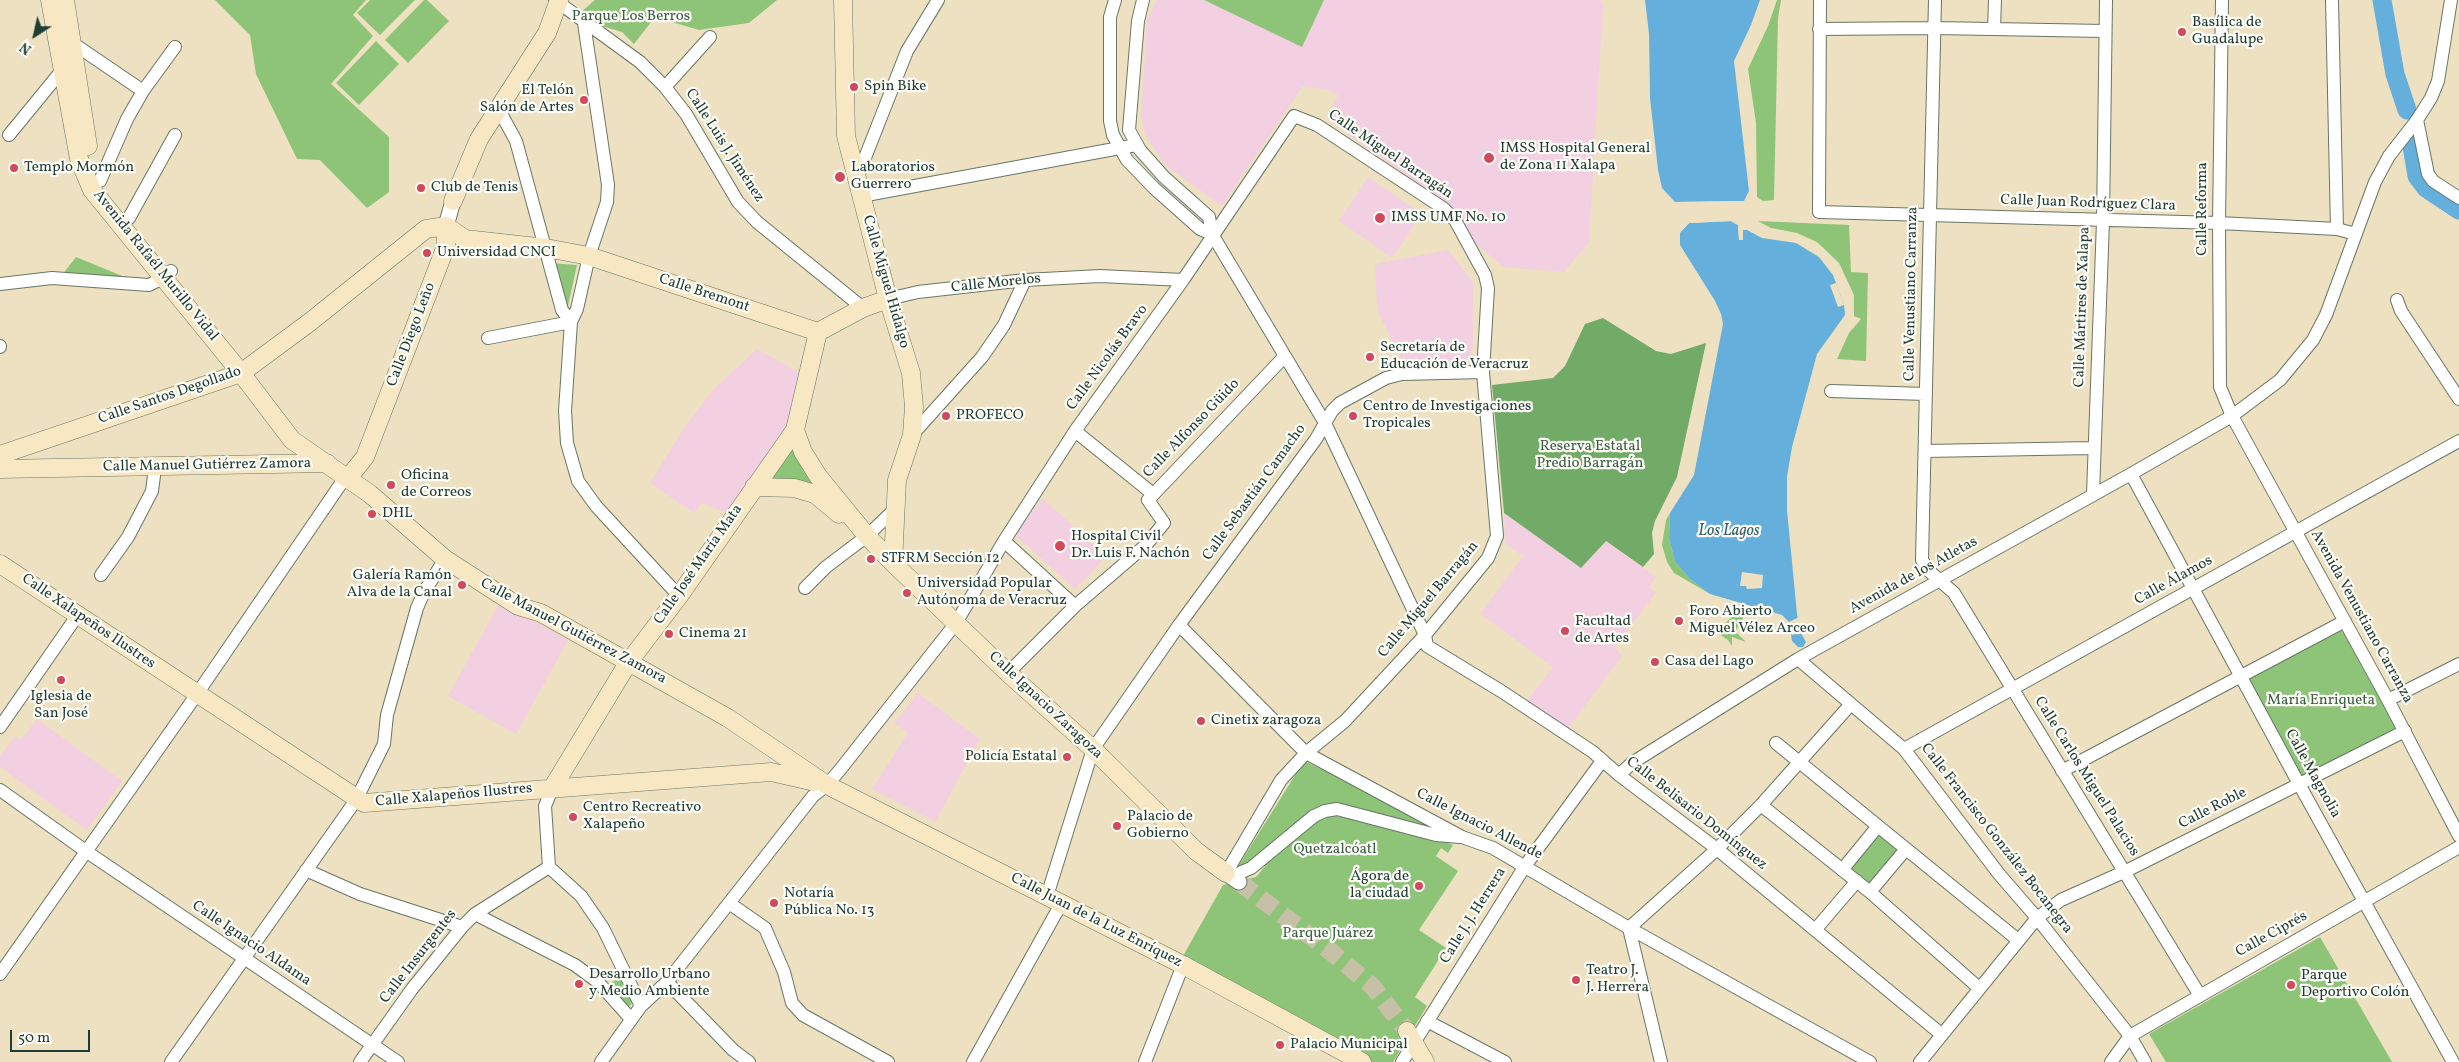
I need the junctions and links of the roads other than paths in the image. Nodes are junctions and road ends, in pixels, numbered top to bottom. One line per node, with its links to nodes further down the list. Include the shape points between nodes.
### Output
1 (50, 0): 23 (main road, Avenida Rafaél Murillo Vidal)
2 (65, 0): 21 (main road, Avenida Rafaél Murillo Vidal)
3 (843, 0): 33 (main road, Calle Miguel Hidalgo, via 846,136)
4 (938, 0): 33 (street, via 908,51)
5 (1115, 0): 32 (street, via 1110,17 1110,121)
6 (1143, 0): 31 (street, via 1138,21 1129,130)
7 (1820, 0): 17 (street)
8 (1935, 0): 16 (street, Calle Venustiano Carranza)
9 (1995, 0): 18 (street)
10 (2106, 0): 19 (street, Calle Mártires de Xalapa)
11 (2222, 0): 41 (street, Calle Reforma)
12 (2332, 0): 43 (street)
13 (2451, 0): 28 (street, Avenida de los Atletas, via 2438,81)
14 (557, 1): 15 (street, Calle Luis J. Jiménez); 26 (main road, Calle Diego Leño, via 547,33)
15 (584, 23): 24 (street, Calle Luis J. Jiménez, via 640,62); 48 (street, via 608,185 607,202)
16 (1935, 28): 17 (street); 18 (street); 38 (street, Calle Venustiano Carranza)
17 (1819, 29): 38 (street, Calle Juan Rodríguez Clara, via 1820,212)
18 (1994, 29): 19 (street)
19 (2105, 31): 40 (street, Calle Mártires de Xalapa)
20 (710, 37): 24 (street)
21 (74, 44): 25 (street); 34 (main road, Avenida Rafaél Murillo Vidal, via 90,154)
22 (175, 47): 25 (street)
23 (63, 69): 29 (street); 49 (main road, Avenida Rafaél Murillo Vidal, via 84,174 92,190)
24 (666, 87): 55 (street, Calle Luis J. Jiménez, via 686,114 738,202 757,222)
25 (143, 91): 34 (street)
26 (498, 108): 37 (main road, Calle Diego Leño, via 479,139); 46 (street, via 516,141)
27 (1294, 116): 44 (street, Calle Nicolás Bravo); 61 (street, Calle Miguel Barragán, via 1317,125 1443,208 1455,220 1485,274 1488,288)
28 (2417, 120): 36 (street, via 2428,174); 45 (street, Avenida de los Atletas, via 2389,156 2375,182)
29 (9, 135)
30 (175, 135): 39 (street)
31 (1136, 145): 32 (street); 44 (street, Calle Belisario Domínguez, via 1209,217)
32 (1119, 149): 35 (street); 44 (street, via 1154,188 1200,228)
33 (856, 178): 35 (main road, Calle Miguel Hidalgo)
34 (100, 181): 39 (main road, Avenida Rafaél Murillo Vidal)
35 (861, 196): 53 (main road, Calle Miguel Hidalgo)
36 (2459, 198)
37 (453, 202): 42 (street, Calle Diego Leño)
38 (1931, 215): 40 (street, Calle Juan Rodríguez Clara); 63 (street, Calle Venustiano Carranza)
39 (129, 218): 49 (main road, Avenida Rafaél Murillo Vidal)
40 (2103, 222): 41 (street, Calle Juan Rodríguez Clara); 71 (street, Calle Mártires de Xalapa)
41 (2219, 223): 43 (street, Calle Juan Rodríguez Clara); 65 (street, Calle Reforma, via 2218,375)
42 (446, 226): 46 (main road, Calle Bremont, via 464,239); 60 (main road, Calle Santos Degollado, via 426,228); 78 (main road, Calle Diego Leño, via 446,246 365,457)
43 (2337, 229): 45 (street, Calle Juan Rodríguez Clara)
44 (1212, 234): 51 (street, Calle Nicolás Bravo); 59 (street, Calle Belisario Domínguez)
45 (2354, 240): 47 (street, Calle Juan Rodríguez Clara); 65 (street, Avenida de los Atletas, via 2313,340 2280,380)
46 (546, 248): 48 (main road, Calle Bremont); 56 (street, via 562,310)
47 (2363, 252)
48 (589, 256): 56 (street); 57 (main road, Calle Bremont)
49 (167, 275): 52 (street, via 148,285 52,278); 60 (main road, Avenida Rafaél Murillo Vidal)
50 (1024, 280): 51 (street, Calle Morelos, via 1100,276); 53 (street, Calle Morelos, via 918,292); 69 (street, via 1004,325 982,357)
51 (1183, 280): 68 (street, Calle Nicolás Bravo)
52 (0, 284)
53 (888, 299): 55 (main road, Calle Morelos); 69 (main road, Calle Miguel Hidalgo, via 911,373)
54 (2397, 300): 64 (street)
55 (863, 308): 57 (main road, Calle Morelos)
56 (571, 322): 58 (street); 93 (street, via 565,412 567,443 578,480 596,506)
57 (818, 332): 67 (main road, Calle José María Mata)
58 (488, 338)
59 (1284, 357): 66 (street, Calle Belisario Domínguez); 80 (street, Calle Alfonso Güido)
60 (246, 370): 73 (main road, Calle Santos Degollado); 74 (main road, Avenida Rafaél Murillo Vidal, via 302,435 303,446)
61 (1483, 372): 66 (street, Calle Sebastián Camacho, via 1402,374 1386,378 1340,403); 99 (street, Calle Miguel Barragán, via 1497,536 1488,558)
62 (1831, 391): 63 (street)
63 (1926, 394): 72 (street, Calle Venustiano Carranza)
64 (2459, 399)
65 (2232, 416): 77 (street, Avenida de los Atletas); 83 (street, Avenida Venustiano Carranza)
66 (1325, 423): 98 (street, Calle Sebastián Camacho); 99 (street, Calle Belisario Domínguez)
67 (795, 430): 79 (main road, Calle José María Mata); 84 (main road, Calle Ignacio Zaragoza, via 818,476)
68 (1075, 431): 80 (street); 85 (street, Calle Nicolás Bravo)
69 (912, 435): 82 (main road, Calle Miguel Hidalgo, via 897,480)
70 (2459, 440): 83 (street, Calle Álamos)
71 (2094, 448): 72 (street); 81 (street, Calle Mártires de Xalapa)
72 (1925, 451): 90 (street, Calle Venustiano Carranza, via 1922,560 1928,571)
73 (0, 455)
74 (327, 463): 75 (main road, Calle Manuel Gutiérrez Zamora); 78 (main road, Calle Manuel Gutiérrez Zamora)
75 (155, 468): 76 (main road, Calle Manuel Gutiérrez Zamora); 89 (street, via 152,491 128,537)
76 (0, 469)
77 (2131, 474): 81 (street, Avenida de los Atletas); 92 (street, Calle Magnolia)
78 (348, 477): 86 (main road, Calle Manuel Gutiérrez Zamora); 106 (street)
79 (754, 487): 84 (main road, Calle Ignacio Zaragoza, via 794,488 815,494); 93 (main road, Calle José María Mata)
80 (1153, 494): 94 (street, Calle Alfonso Güido, via 1149,504 1164,524 1146,545)
81 (2093, 494): 90 (street, Avenida de los Atletas)
82 (895, 509): 84 (street); 87 (main road, Calle Miguel Hidalgo)
83 (2295, 531): 92 (street, Calle Álamos); 96 (street, Avenida Venustiano Carranza)
84 (867, 536): 87 (main road, Calle Ignacio Zaragoza); 91 (street, via 826,566)
85 (1004, 541): 94 (street); 97 (street, Calle Nicolás Bravo)
86 (445, 560): 101 (main road, Calle Manuel Gutiérrez Zamora, via 518,606 541,613); 123 (street, via 417,608 387,715 384,744)
87 (893, 563): 97 (main road, Calle Ignacio Zaragoza)
88 (0, 564): 95 (main road, Calle Xalapeños Ilustres)
89 (101, 575)
90 (1941, 581): 100 (street, Avenida de los Atletas); 105 (street, Calle Carlos Miguel Palacios, via 1954,593)
91 (805, 588)
92 (2193, 590): 104 (street, Calle Magnolia); 105 (street, Calle Álamos)
93 (679, 596): 101 (main road, Calle José María Mata)
94 (1075, 606): 103 (street, Calle Alfonso Güido)
95 (77, 616): 106 (main road, Calle Xalapeños Ilustres); 109 (street)
96 (2345, 621): 104 (street); 107 (street, Avenida Venustiano Carranza)
97 (956, 623): 103 (main road, Calle Ignacio Zaragoza); 120 (street, Calle Nicolás Bravo)
98 (1179, 625): 112 (street, Calle Sebastián Camacho); 114 (street, Calle Ignacio Allende)
99 (1425, 635): 114 (street, Calle Miguel Barragán, via 1345,721); 115 (street, Calle Belisario Domínguez, via 1427,646 1568,734)
100 (1798, 659): 108 (street, Calle Francisco González Bocanegra); 118 (street, Avenida de los Atletas, via 1632,763)
101 (628, 663): 120 (main road, Calle Manuel Gutiérrez Zamora, via 728,718); 121 (main road, Calle José María Mata)
102 (2459, 664): 107 (street)
103 (1008, 673): 112 (main road, Calle Ignacio Zaragoza)
104 (2240, 676): 117 (street); 119 (street, Calle Magnolia)
105 (2010, 688): 113 (street, Calle Álamos); 117 (street, Calle Carlos Miguel Palacios)
106 (197, 694): 123 (main road, Calle Xalapeños Ilustres); 131 (street)
107 (2388, 700): 110 (street, Avenida Venustiano Carranza)
108 (1851, 704): 113 (street, Calle Francisco González Bocanegra); 116 (street)
109 (0, 727)
110 (2405, 731): 119 (street, Calle Roble); 126 (street, Avenida Venustiano Carranza)
111 (1776, 743): 116 (street)
112 (1093, 749): 137 (main road, Calle Ignacio Zaragoza, via 1196,851); 140 (street, Calle Sebastián Camacho)
113 (1904, 749): 144 (street, Calle Francisco González Bocanegra, via 1999,874)
114 (1306, 754): 127 (street, Calle Ignacio Allende); 137 (street, Calle Miguel Barragán, via 1281,780)
115 (1602, 761): 118 (street, Calle Belisario Domínguez); 132 (street, Calle J. J. Herrera)
116 (1800, 762): 124 (street); 125 (street)
117 (2062, 771): 136 (street, Calle Carlos Miguel Palacios)
118 (1619, 775): 129 (street, Calle Belisario Domínguez)
119 (2298, 784): 136 (street, Calle Roble); 141 (street, Calle Magnolia)
120 (827, 785): 121 (main road, Calle Xalapeños Ilustres, via 771,772); 140 (main road, Calle Juan de la Luz Enríquez); 142 (street, Calle Nicolás Bravo, via 813,796)
121 (553, 787): 123 (main road, Calle Xalapeños Ilustres, via 373,804); 133 (street, via 545,806)
122 (0, 790): 131 (street, Calle Ignacio Aldama)
123 (356, 800): 134 (street)
124 (1762, 805): 129 (street); 135 (street)
125 (1878, 826): 130 (street); 135 (street)
126 (2459, 836)
127 (1462, 837): 132 (street, Calle Ignacio Allende, via 1493,848); 137 (street, via 1436,835 1337,810 1325,811 1314,816 1252,868)
128 (2459, 847): 141 (street, Calle Ciprés)
129 (1716, 849): 146 (street); 147 (street, Calle Belisario Domínguez)
130 (1906, 849): 139 (street); 148 (street)
131 (86, 852): 149 (street, Calle Ignacio Aldama); 151 (street)
132 (1525, 866): 146 (street, Calle Ignacio Allende); 157 (street, Calle J. J. Herrera)
133 (549, 867): 143 (street, Calle Insurgentes); 155 (street, via 581,896 603,928)
134 (306, 870): 145 (street, via 360,894); 149 (street)
135 (1842, 870): 138 (street)
136 (2126, 872): 144 (street, Calle Roble, via 2061,900); 154 (street, Calle Carlos Miguel Palacios)
137 (1234, 877)
138 (1857, 882): 139 (street); 147 (street)
139 (1870, 892): 153 (street)
140 (1054, 900): 150 (main road, Calle Juan de la Luz Enríquez); 168 (street, Calle Sebastián Camacho)
141 (2364, 902): 154 (street, Calle Ciprés); 179 (street, Calle Magnolia)
142 (729, 903): 152 (street, Calle Nicolás Bravo); 167 (street, via 765,928 784,972 792,1003 803,1015)
143 (475, 914): 145 (street, Calle Insurgentes); 156 (street, via 575,965 598,982)
144 (2037, 918): 148 (street, Calle Roble); 159 (street, Calle Francisco González Bocanegra)
145 (462, 927): 161 (street, Calle Insurgentes, via 412,989)
146 (1629, 928): 174 (street); 175 (street, Calle Ignacio Allende)
147 (1815, 930): 158 (street, Calle Belisario Domínguez)
148 (2018, 940): 153 (street, Calle Roble)
149 (243, 958): 161 (street, Calle Ignacio Aldama); 162 (street)
150 (1183, 965): 169 (street); 170 (main road, Calle Juan de la Luz Enríquez)
151 (0, 974)
152 (668, 982): 155 (street, Calle Nicolás Bravo); 166 (street, via 733,1050)
153 (1979, 988): 158 (street, Calle Roble)
154 (2199, 994): 159 (street, Calle Ciprés)
155 (641, 1006): 156 (street, Calle Nicolás Bravo)
156 (631, 1019): 165 (street, Calle Nicolás Bravo)
157 (1428, 1021): 160 (street, Calle J. J. Herrera); 173 (street)
158 (1941, 1034): 176 (street, Calle Roble)
159 (2130, 1036): 177 (street, Calle Ciprés); 178 (street, Calle Francisco González Bocanegra)
160 (1411, 1037): 171 (street, Calle J. J. Herrera); 172 (main road)
161 (374, 1044): 163 (street, Calle Insurgentes); 164 (street, Calle Ignacio Aldama)
162 (171, 1062)
163 (360, 1062)
164 (398, 1062)
165 (602, 1062)
166 (750, 1062)
167 (888, 1062)
168 (973, 1062)
169 (1145, 1062)
170 (1362, 1062)
171 (1402, 1062)
172 (1425, 1062)
173 (1505, 1062)
174 (1661, 1062)
175 (1870, 1062)
176 (1920, 1062)
177 (2111, 1062)
178 (2145, 1062)
179 (2453, 1062)

